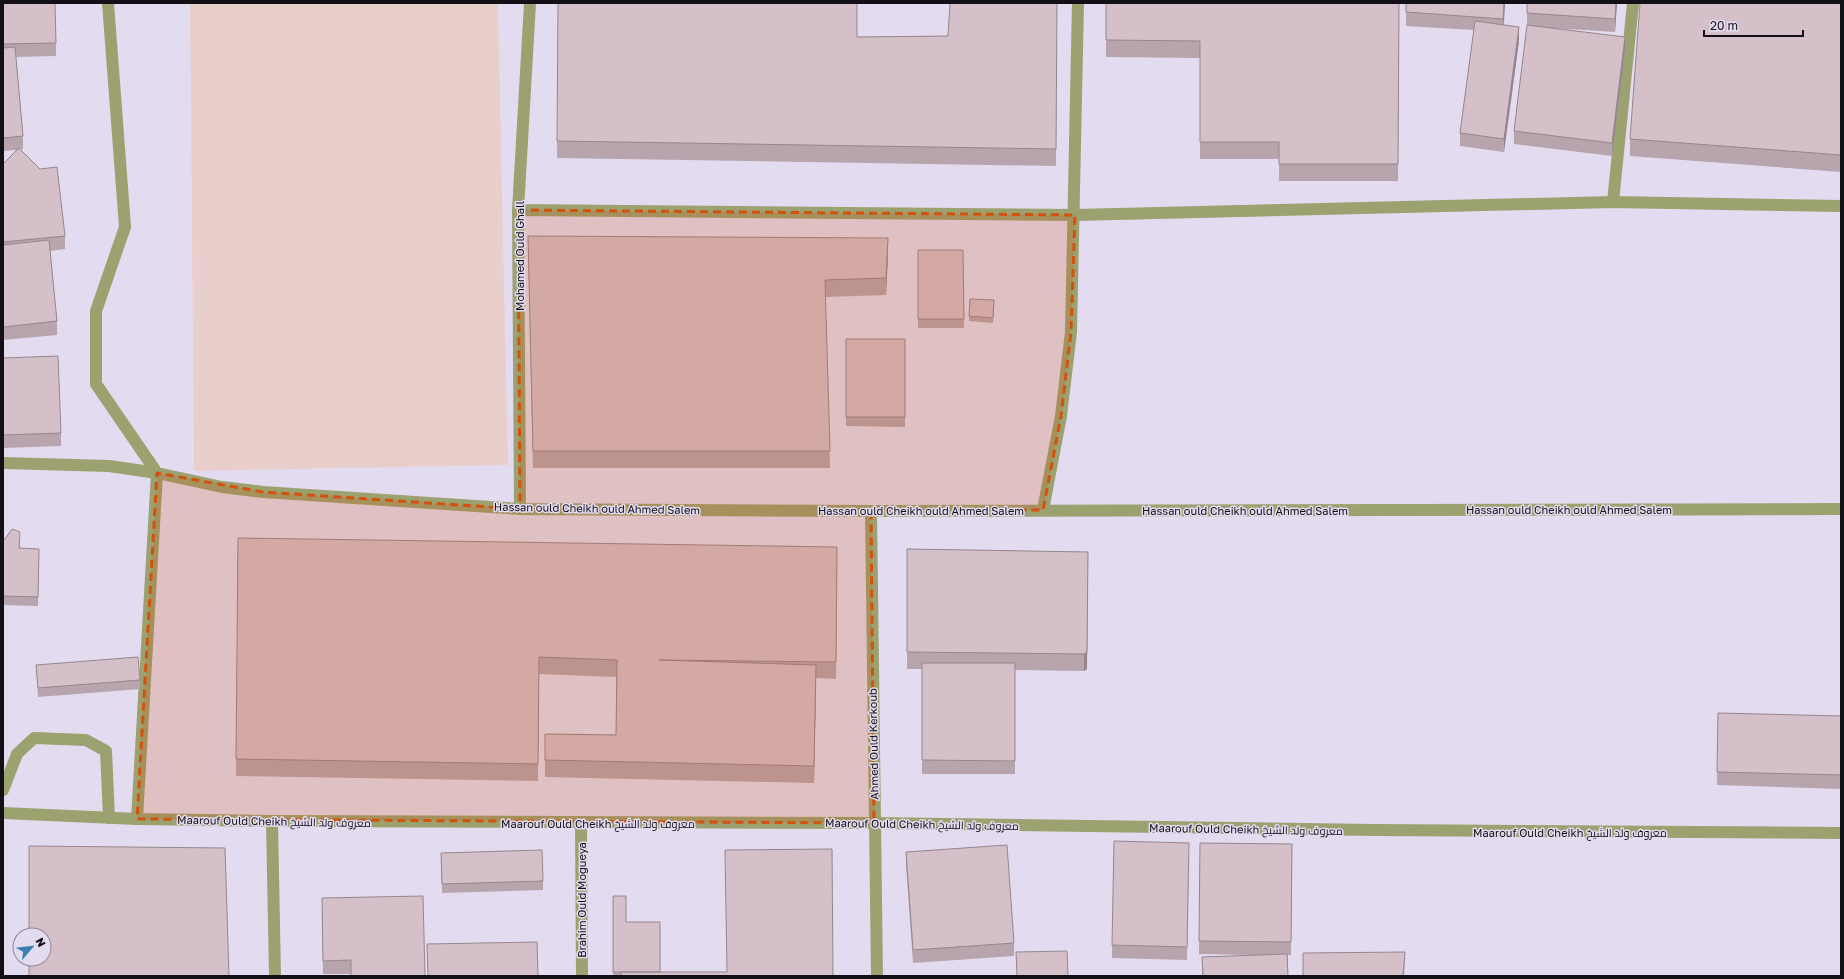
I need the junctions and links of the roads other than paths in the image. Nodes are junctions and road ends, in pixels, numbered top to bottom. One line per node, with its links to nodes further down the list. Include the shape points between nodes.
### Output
1 (108, 3): 10 (street, via 125,227 96,310 96,384)
2 (530, 3): 7 (street, Mohamed Ould Ghall)
3 (1078, 3): 8 (street)
4 (1633, 3): 5 (street)
5 (1612, 202): 6 (street); 8 (street)
6 (1841, 206)
7 (518, 210): 8 (street); 11 (street, Mohamed Ould Ghall)
8 (1075, 215): 13 (street, via 1071,332 1062,416)
9 (3, 463): 10 (street, Hassan ould Cheikh ould Ahmed Salem, via 109,466)
10 (157, 473): 11 (street, Hassan ould Cheikh ould Ahmed Salem, via 222,487 263,492); 18 (street)
11 (520, 509): 14 (street, Hassan ould Cheikh ould Ahmed Salem)
12 (1841, 509): 13 (street, Hassan ould Cheikh ould Ahmed Salem)
13 (1043, 510): 14 (street, Hassan ould Cheikh ould Ahmed Salem)
14 (871, 511): 21 (street, Ahmed Ould Kerkoub)
15 (3, 790): 17 (street, via 17,754 34,738 86,740 106,751)
16 (3, 812): 17 (street, Maarouf Ould Cheikh معروف ولد الشيخ)
17 (109, 818): 18 (street, Maarouf Ould Cheikh معروف ولد الشيخ)
18 (137, 819): 19 (street, Maarouf Ould Cheikh معروف ولد الشيخ)
19 (272, 821): 20 (street, Maarouf Ould Cheikh معروف ولد الشيخ); 23 (street)
20 (581, 823): 21 (street, Maarouf Ould Cheikh معروف ولد الشيخ); 24 (street, Brahim Ould Mogueya)
21 (874, 824): 22 (street, Maarouf Ould Cheikh معروف ولد الشيخ); 25 (street, Ahmed Ould Kerkoub)
22 (1841, 833)
23 (275, 976)
24 (582, 976)
25 (877, 976)

